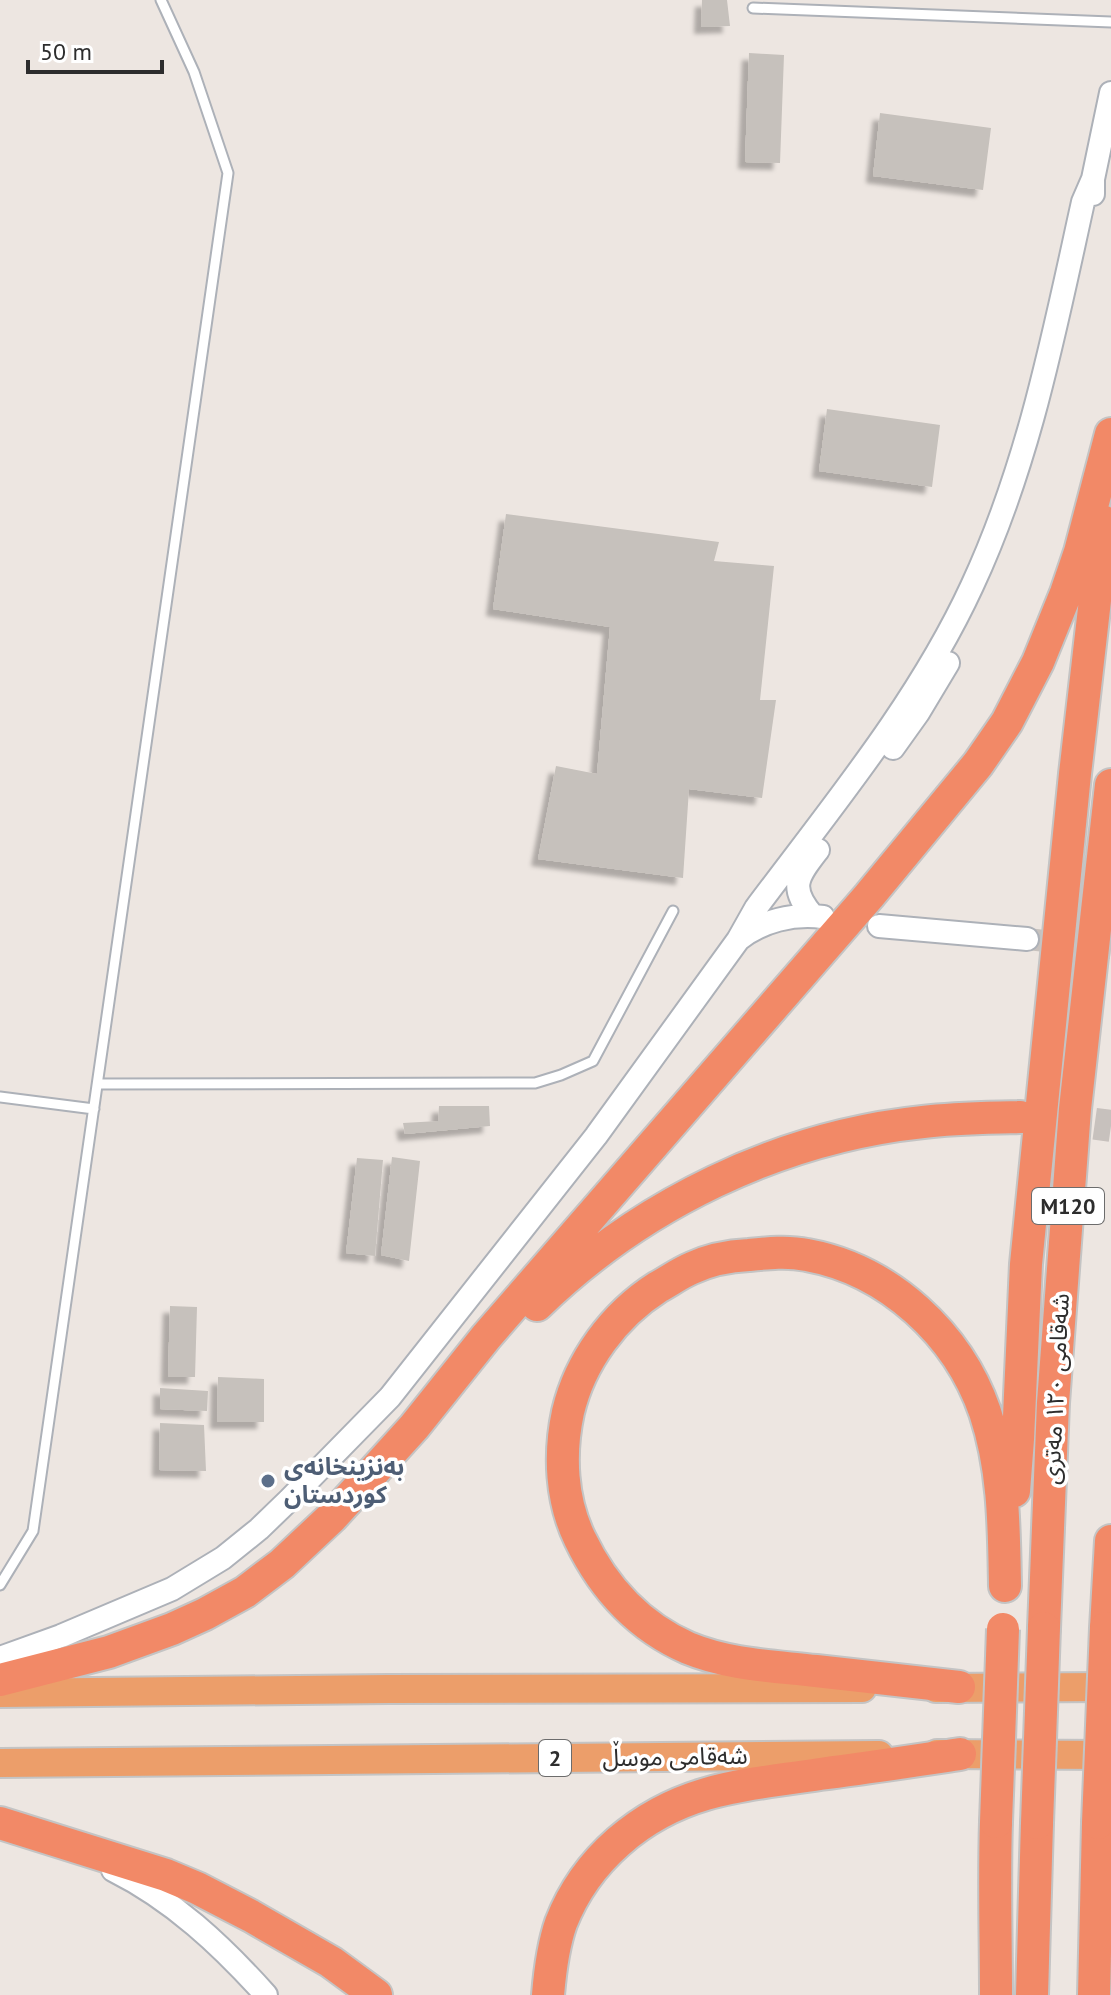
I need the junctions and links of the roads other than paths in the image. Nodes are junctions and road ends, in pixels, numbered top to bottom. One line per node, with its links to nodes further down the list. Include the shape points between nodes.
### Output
1 (161, 0): 13 (lane, via 194,72 228,173)
2 (753, 8): 3 (lane)
3 (1111, 22)
4 (1111, 93): 5 (street)
5 (1093, 179): 12 (street, via 1083,202 1030,432 973,586 914,691); 12 (street, via 1060,374 1044,436 1019,513 980,604 929,695 800,874 801,897 818,916 768,922)
6 (1111, 434): 17 (highway, via 1080,552 1044,648 1007,722 978,764)
7 (1111, 467): 20 (highway, via 1026,1264)
8 (1111, 785): 39 (highway, شەقامی ١٢٠ مەتری / M120, bridge, via 1075,1109 1053,1403)
9 (673, 911): 13 (lane, via 593,1061 535,1083)
10 (879, 926): 11 (street)
11 (1027, 939)
12 (738, 940): 21 (street, via 596,1136 390,1397 289,1500 223,1558 172,1589)
13 (98, 1084): 15 (lane)
14 (0, 1097): 15 (lane)
15 (94, 1109): 19 (lane, via 33,1531)
16 (1020, 1117): 17 (highway, via 920,1122 828,1140 773,1157 675,1202 573,1273)
17 (414, 1427): 22 (highway, via 308,1542 245,1592 137,1643)
18 (1111, 1541): 30 (highway, bridge)
19 (0, 1585)
20 (1005, 1586): 23 (highway, via 1002,1489 978,1395 943,1337 899,1295 864,1273 805,1254 772,1252 690,1268 630,1307 586,1365 566,1423 566,1497 589,1557 610,1590 636,1616 687,1647 736,1662); 32 (highway, bridge)
21 (0, 1658)
22 (0, 1680)
23 (959, 1687): 24 (highway); 25 (highway)
24 (1111, 1687)
25 (0, 1693)
26 (960, 1754): 27 (highway, شەقامی موسڵ / 2); 28 (highway, شەقامی موسڵ / 2); 36 (highway, via 744,1785 674,1805 648,1819 596,1863 574,1893 560,1926)
27 (1111, 1755)
28 (0, 1763)
29 (0, 1823): 31 (highway)
30 (1098, 1823): 33 (highway); 40 (highway)
31 (40, 1835): 34 (street, via 163,1898); 35 (highway, via 197,1888 291,1938)
32 (994, 1872): 37 (highway); 38 (highway)
33 (1111, 1919)
34 (266, 1995)
35 (376, 1995)
36 (548, 1995)
37 (980, 1995)
38 (996, 1995)
39 (1032, 1995)
40 (1094, 1995)

